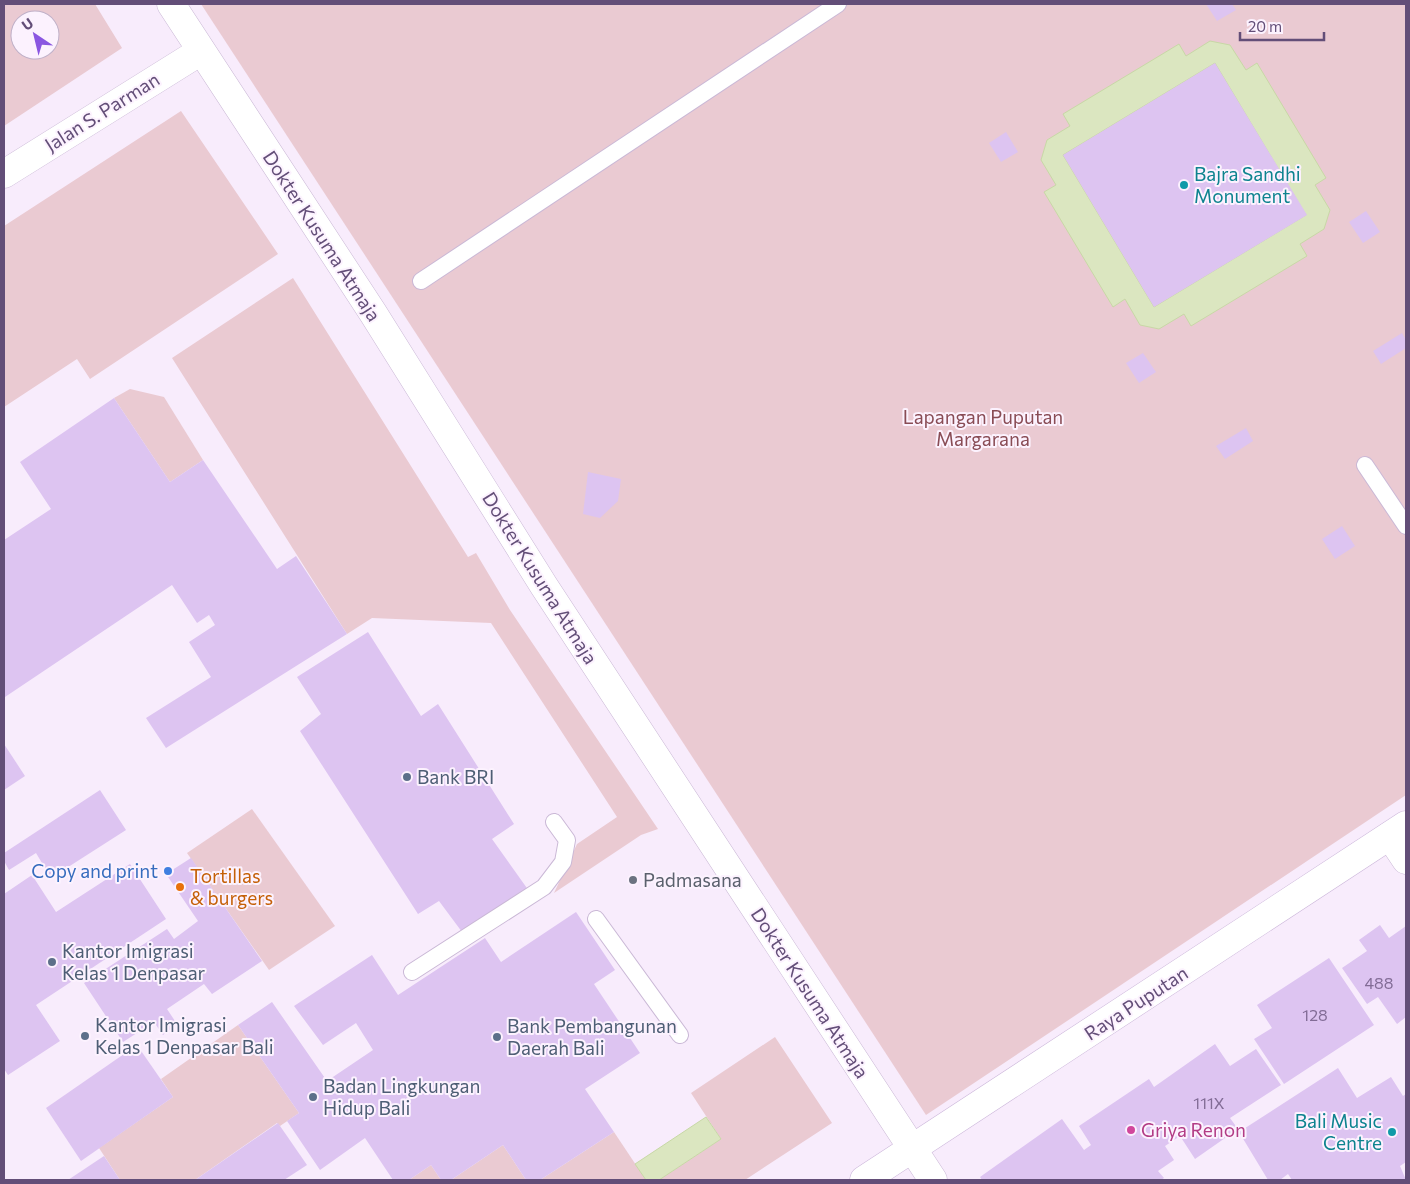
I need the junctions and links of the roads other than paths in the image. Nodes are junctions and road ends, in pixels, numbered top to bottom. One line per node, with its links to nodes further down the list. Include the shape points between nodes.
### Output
1 (170, 4): 3 (street, Dokter Kusuma Atmaja)
2 (838, 4): 5 (lane)
3 (201, 51): 4 (street, Jalan S. Parman); 14 (street, Dokter Kusuma Atmaja, via 367,305 570,626)
4 (4, 174)
5 (421, 281)
6 (1365, 465): 7 (lane)
7 (1406, 526)
8 (554, 822): 12 (lane, via 567,840 563,862 544,887)
9 (1398, 831): 10 (street); 14 (street, Raya Puputan)
10 (1406, 860)
11 (596, 919): 13 (lane)
12 (412, 972)
13 (680, 1035)
14 (914, 1149): 15 (street, Raya Puputan); 16 (street, Dokter Kusuma Atmaja)
15 (864, 1180)
16 (933, 1180)

